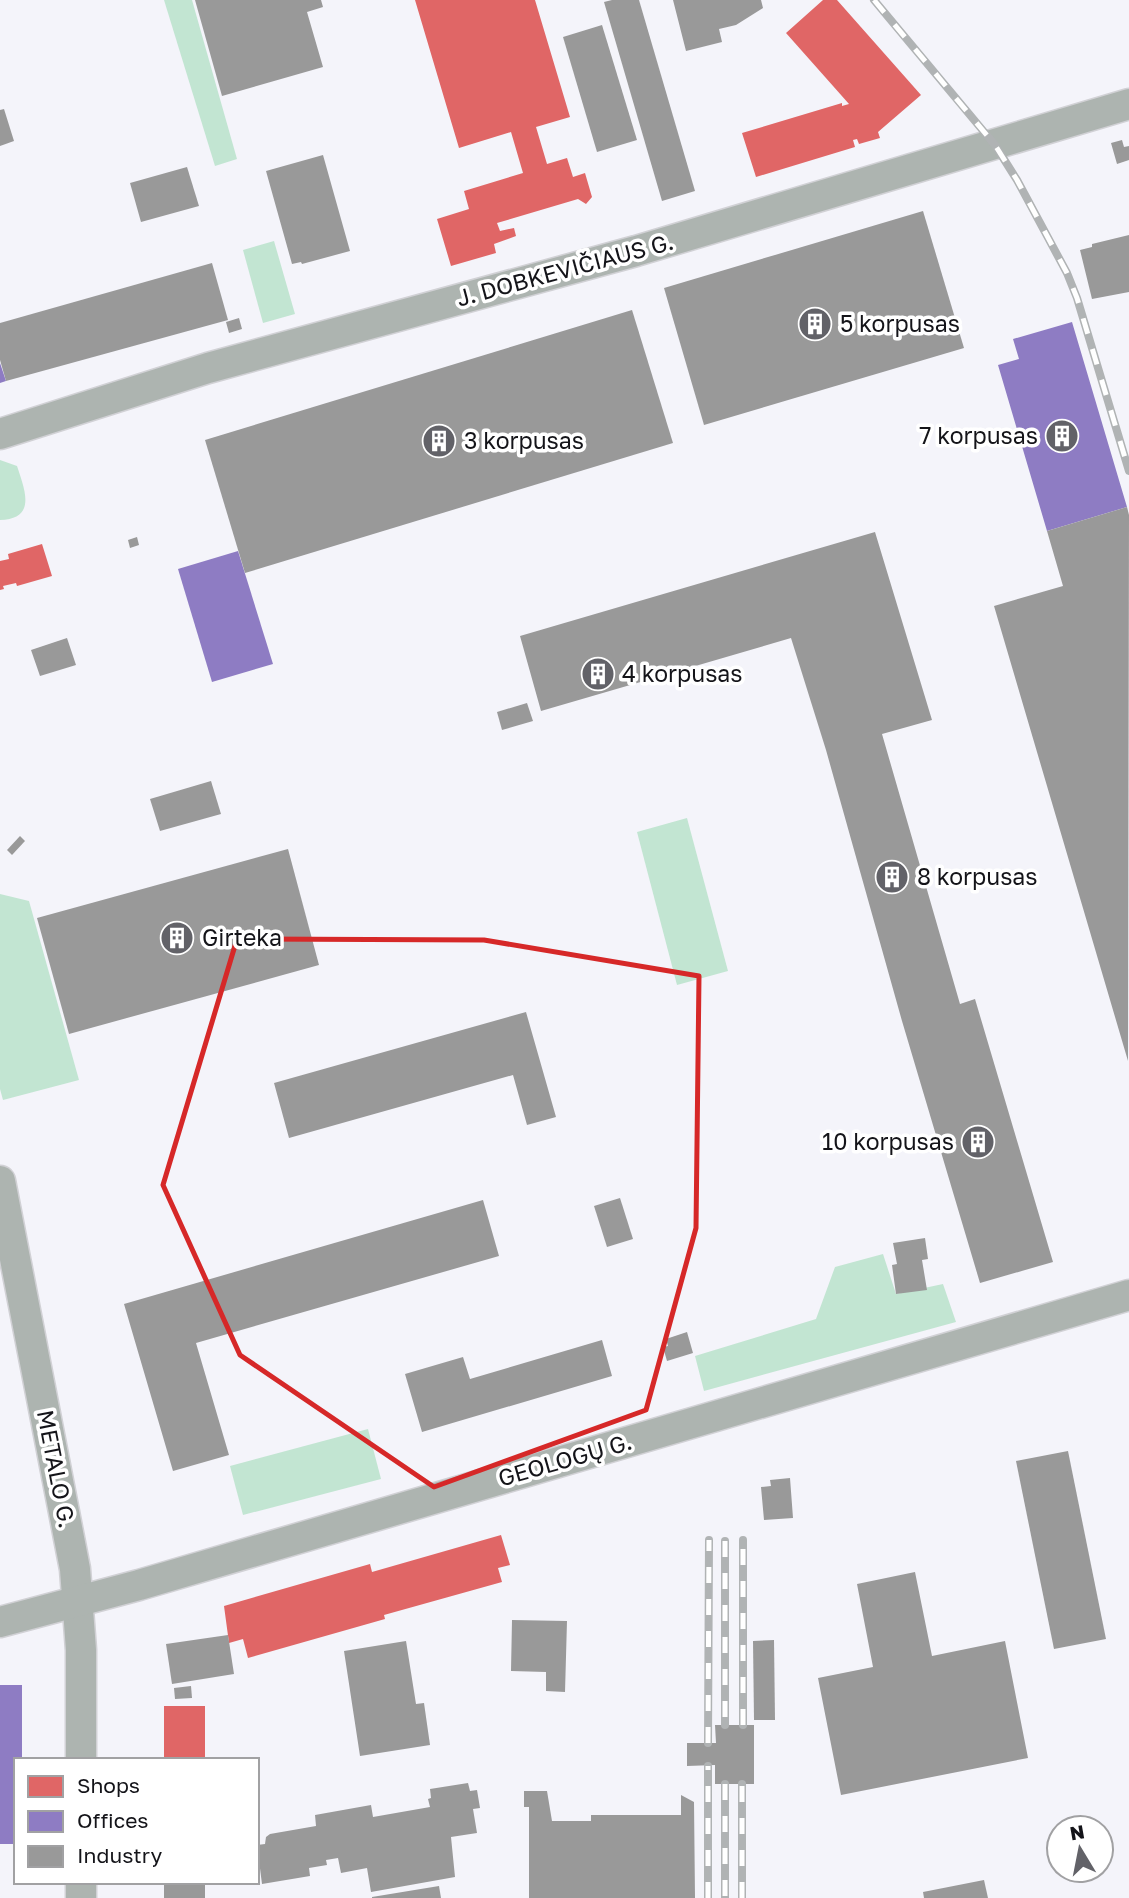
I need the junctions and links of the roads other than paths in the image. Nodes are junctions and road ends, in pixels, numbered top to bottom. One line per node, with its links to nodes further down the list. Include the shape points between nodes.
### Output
1 (1129, 104): 2 (street, J. DOBKEVIČIAUS G., via 636,251 208,368)
2 (0, 434)
3 (0, 1181): 5 (street, METALO G.)
4 (1129, 1295): 5 (street, GEOLOGŲ G.)
5 (78, 1602): 6 (street, GEOLOGŲ G.); 7 (street, METALO G.)
6 (0, 1622)
7 (81, 1758)

